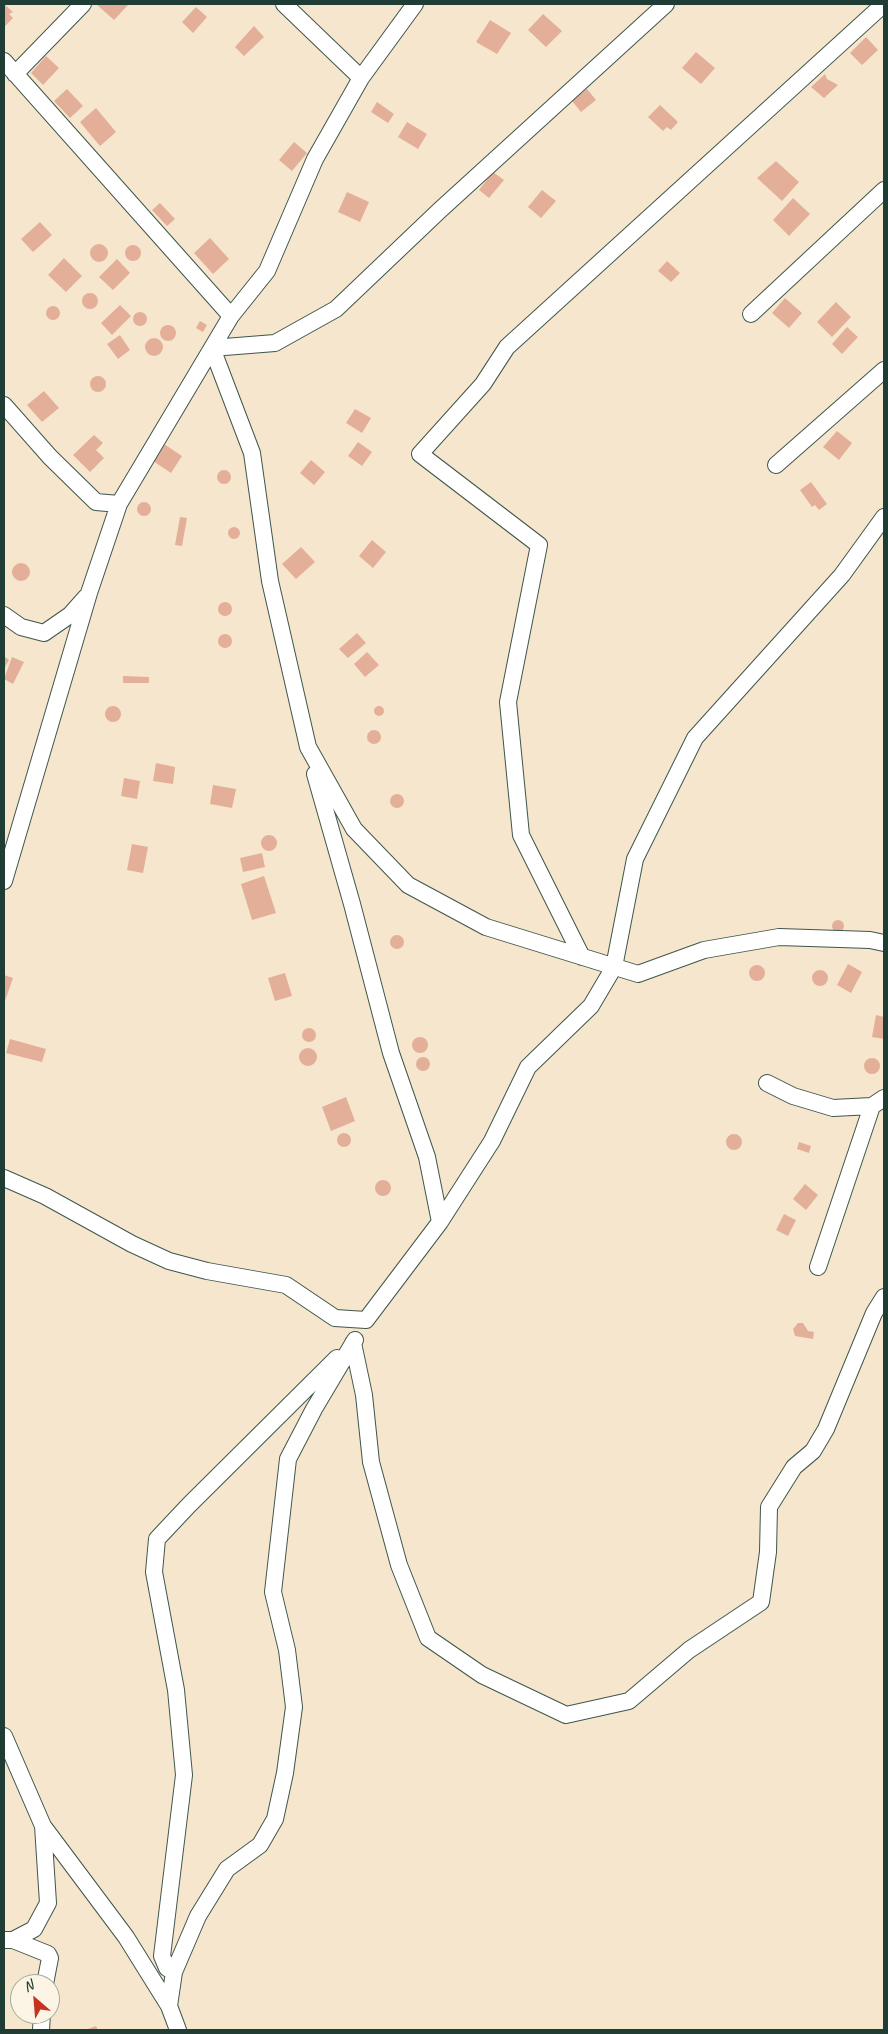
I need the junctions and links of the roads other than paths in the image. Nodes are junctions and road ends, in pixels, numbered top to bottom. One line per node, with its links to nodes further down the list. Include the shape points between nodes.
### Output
1 (83, 4): 7 (street)
2 (284, 4): 8 (street)
3 (415, 4): 8 (street)
4 (666, 4): 12 (street, via 336,309 275,343)
5 (884, 4): 23 (street, via 507,348 483,384 420,454 539,545 508,702 521,835)
6 (4, 61): 7 (street)
7 (15, 74): 11 (street)
8 (360, 78): 11 (street, via 315,159 267,271)
9 (884, 190): 10 (street)
10 (751, 314)
11 (231, 316): 12 (street)
12 (212, 348): 16 (street); 20 (street, via 252,453 270,581)
13 (884, 370): 15 (street)
14 (4, 405): 16 (street, via 96,502)
15 (776, 465)
16 (119, 504): 18 (street)
17 (884, 517): 24 (street, via 842,575 695,738 635,859)
18 (89, 593): 19 (street, via 70,615 44,633 21,627); 21 (street)
19 (4, 615)
20 (308, 747): 23 (street, via 354,829 408,885 486,927); 28 (street, via 391,1053 427,1157)
21 (4, 881)
22 (884, 943): 24 (street, via 779,937 704,950 638,974)
23 (582, 957): 24 (street)
24 (614, 966): 28 (street, via 592,1006 528,1067 492,1141)
25 (767, 1083): 26 (street, via 793,1096 833,1108)
26 (878, 1102): 29 (street)
27 (4, 1178): 31 (street, via 169,1261 286,1285 335,1318)
28 (440, 1222): 31 (street)
29 (818, 1267)
30 (884, 1297): 32 (street, via 874,1313 826,1429 813,1451 794,1467 769,1508 768,1552 761,1602 689,1650 629,1701 566,1715 482,1675 428,1638 400,1565 371,1462 364,1395)
31 (366, 1320): 32 (street)
32 (353, 1343): 36 (street, via 288,1459 273,1592 287,1650 294,1707 275,1819 260,1845 227,1870 198,1916); 36 (street, via 157,1539 154,1572 176,1690 184,1775 162,1956 167,1968)
33 (4, 1736): 34 (street)
34 (43, 1826): 35 (street, via 48,1903 34,1929); 38 (street, via 126,1937)
35 (8, 1940): 37 (street, via 48,1954)
36 (174, 1972): 38 (street)
37 (48, 1974)
38 (169, 2006): 39 (street)
39 (178, 2030)

